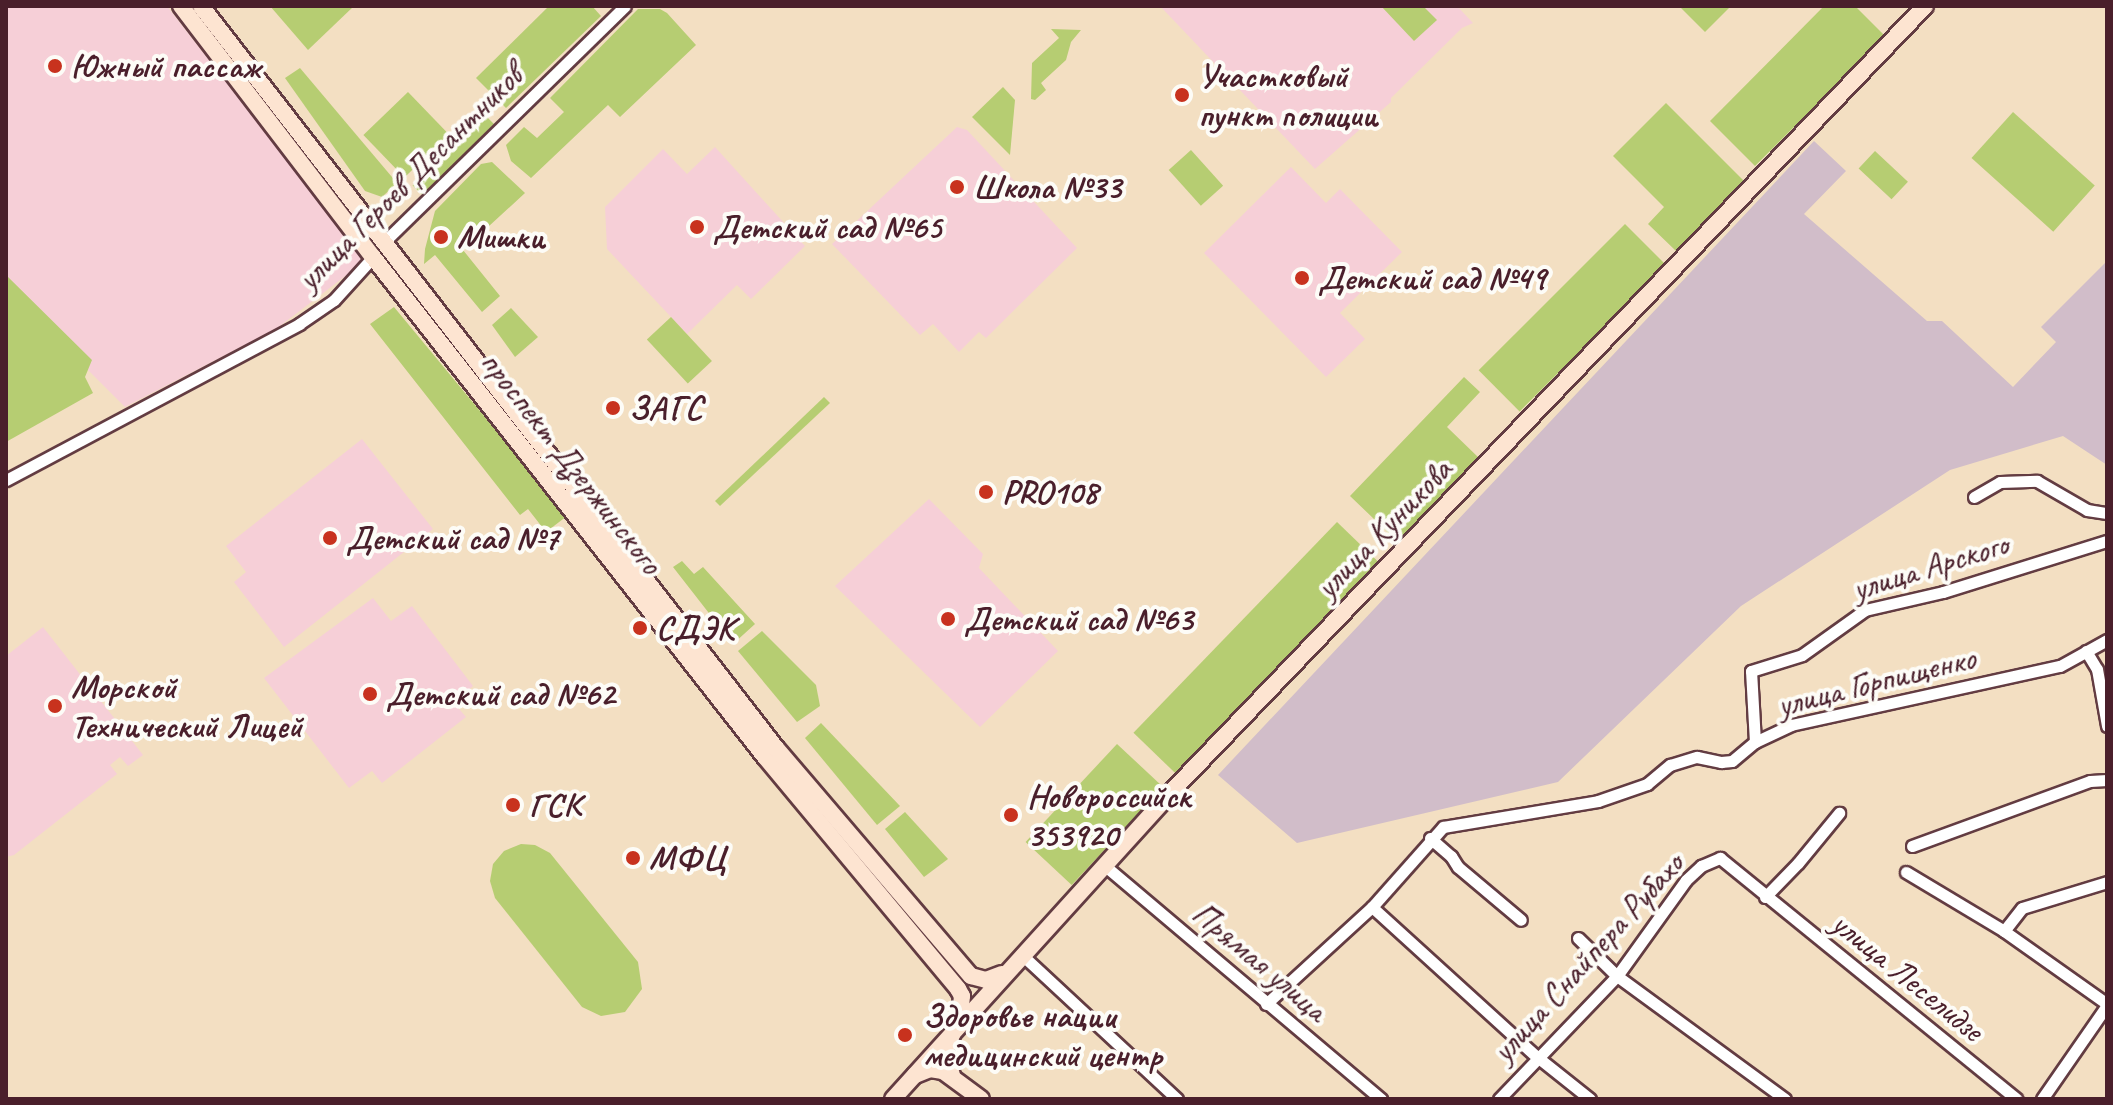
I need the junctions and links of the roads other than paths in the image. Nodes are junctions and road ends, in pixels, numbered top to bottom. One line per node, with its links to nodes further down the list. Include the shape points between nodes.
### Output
1 (181, 6): 6 (street, проспект Дзержинского)
2 (201, 6): 5 (street, проспект Дзержинского)
3 (625, 6): 5 (street, улица Героев Десантников)
4 (1925, 6): 21 (street, улица Куникова)
5 (386, 240): 6 (street, улица Героев Десантников); 15 (street, проспект Дзержинского)
6 (373, 257): 7 (street, улица Героев Десантников, via 334,300 299,324); 15 (street, проспект Дзержинского)
7 (6, 480)
8 (1974, 497): 9 (street, via 2000,482 2037,481 2087,510)
9 (2107, 513)
10 (2107, 541): 14 (street, улица Арского, via 1943,592 1865,610 1802,655 1751,671)
11 (2107, 640): 12 (street, улица Горпищенко)
12 (2086, 651): 13 (street, via 2097,669); 14 (street, улица Горпищенко, via 2060,666 1791,725)
13 (2107, 726)
14 (1755, 742): 18 (street, улица Горпищенко, via 1732,761 1697,757 1670,765 1647,784 1598,801 1453,824)
15 (770, 753): 31 (street, проспект Дзержинского); 33 (street, проспект Дзержинского)
16 (2107, 780): 19 (street, via 2090,781)
17 (1839, 813): 24 (street)
18 (1430, 838): 25 (street, улица Горпищенко); 26 (street)
19 (1912, 846)
20 (1720, 858): 24 (street, улица Леселидзе); 32 (street, улица Снайпера Рубахо, via 1686,880)
21 (1104, 865): 29 (street, улица Куникова); 35 (street, Прямая улица)
22 (1906, 872): 27 (street)
23 (2107, 882): 27 (street, via 2022,908)
24 (1765, 897): 48 (street, улица Леселидзе)
25 (1372, 907): 35 (street, улица Горпищенко); 38 (street)
26 (1521, 920)
27 (2004, 931): 36 (street)
28 (1578, 938): 32 (street)
29 (1021, 954): 30 (street, улица Куникова); 43 (street)
30 (1007, 971): 31 (street, via 986,980); 34 (street, улица Куникова)
31 (971, 976): 34 (street)
32 (1617, 976): 38 (street, улица Снайпера Рубахо); 47 (street)
33 (958, 989): 34 (street); 37 (street, via 962,1004)
34 (980, 998): 37 (street, улица Куникова)
35 (1266, 1004): 44 (street, Прямая улица)
36 (2107, 1004): 49 (street)
37 (954, 1030): 39 (street, via 945,1051); 40 (street, улица Куникова)
38 (1536, 1056): 45 (street, улица Снайпера Рубахо); 46 (street)
39 (952, 1075): 40 (street, via 937,1069); 42 (street)
40 (913, 1076): 41 (street, улица Куникова)
41 (893, 1099)
42 (981, 1099)
43 (1177, 1099)
44 (1381, 1099)
45 (1499, 1099)
46 (1590, 1099)
47 (1785, 1099)
48 (2017, 1099)
49 (2042, 1099)

